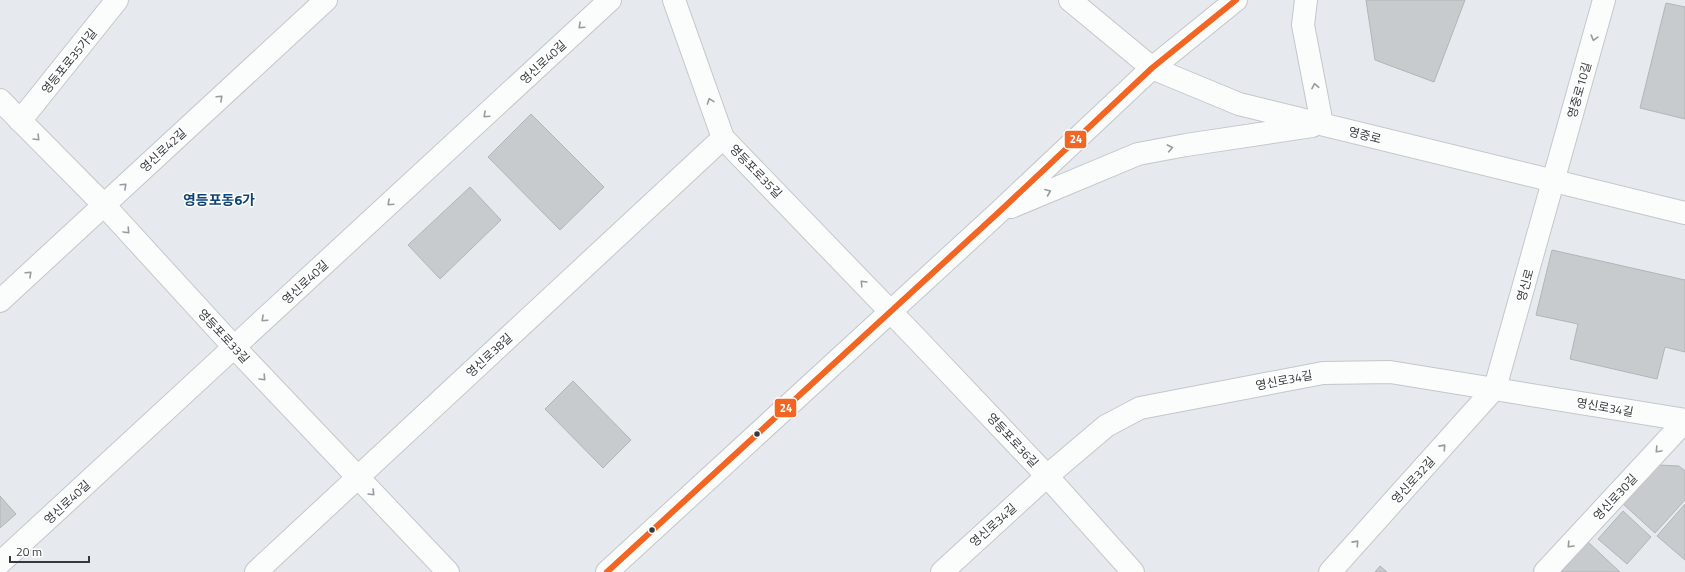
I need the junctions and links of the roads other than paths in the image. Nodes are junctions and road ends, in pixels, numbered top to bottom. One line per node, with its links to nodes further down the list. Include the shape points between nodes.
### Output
1 (118, 0): 11 (street, 영등포로35가길)
2 (326, 0): 15 (street, 영신로42길, one-way to 2)
3 (610, 0): 20 (street, 영신로40길, one-way to 20)
4 (674, 0): 13 (street, 영등포로35길, one-way to 4)
5 (1070, 0): 9 (street, 영중로)
6 (1236, 0): 9 (street)
7 (1306, 0): 12 (street, one-way to 7, via 1303,25)
8 (1604, 0): 14 (street, 영중로10길, one-way to 14)
9 (1152, 68): 12 (street, 영중로, via 1239,104); 16 (street)
10 (0, 100): 11 (street, 영등포로33길)
11 (20, 121): 15 (street, 영등포로33길, one-way to 15)
12 (1322, 124): 14 (street, 영중로); 16 (street, one-way to 12, via 1138,154)
13 (723, 138): 19 (street, 영등포로35길, one-way to 13); 24 (street, 영신로38길)
14 (1554, 181): 17 (street, 영중로); 21 (street, 영신로)
15 (104, 205): 18 (street, 영신로42길, one-way to 15); 20 (street, 영등포로33길, one-way to 20)
16 (999, 212): 19 (street)
17 (1685, 213)
18 (0, 301)
19 (890, 311): 23 (street, 영등포로36길); 28 (street)
20 (234, 347): 24 (street, 영등포로33길, one-way to 24); 25 (street, 영신로40길)
21 (1496, 388): 22 (street, 영신로34길); 23 (street, 영신로34길, via 1390,372 1322,373 1148,406 1106,426); 31 (street, 영신로32길, one-way to 21)
22 (1685, 421): 32 (street, 영신로30길, one-way to 32)
23 (1047, 476): 29 (street, 영신로34길); 30 (street, 영등포로36길)
24 (357, 477): 26 (street, 영신로38길); 27 (street, 영등포로33길, one-way to 27)
25 (0, 564)
26 (256, 572)
27 (448, 572)
28 (607, 572)
29 (942, 572)
30 (1134, 572)
31 (1330, 572)
32 (1545, 572)

